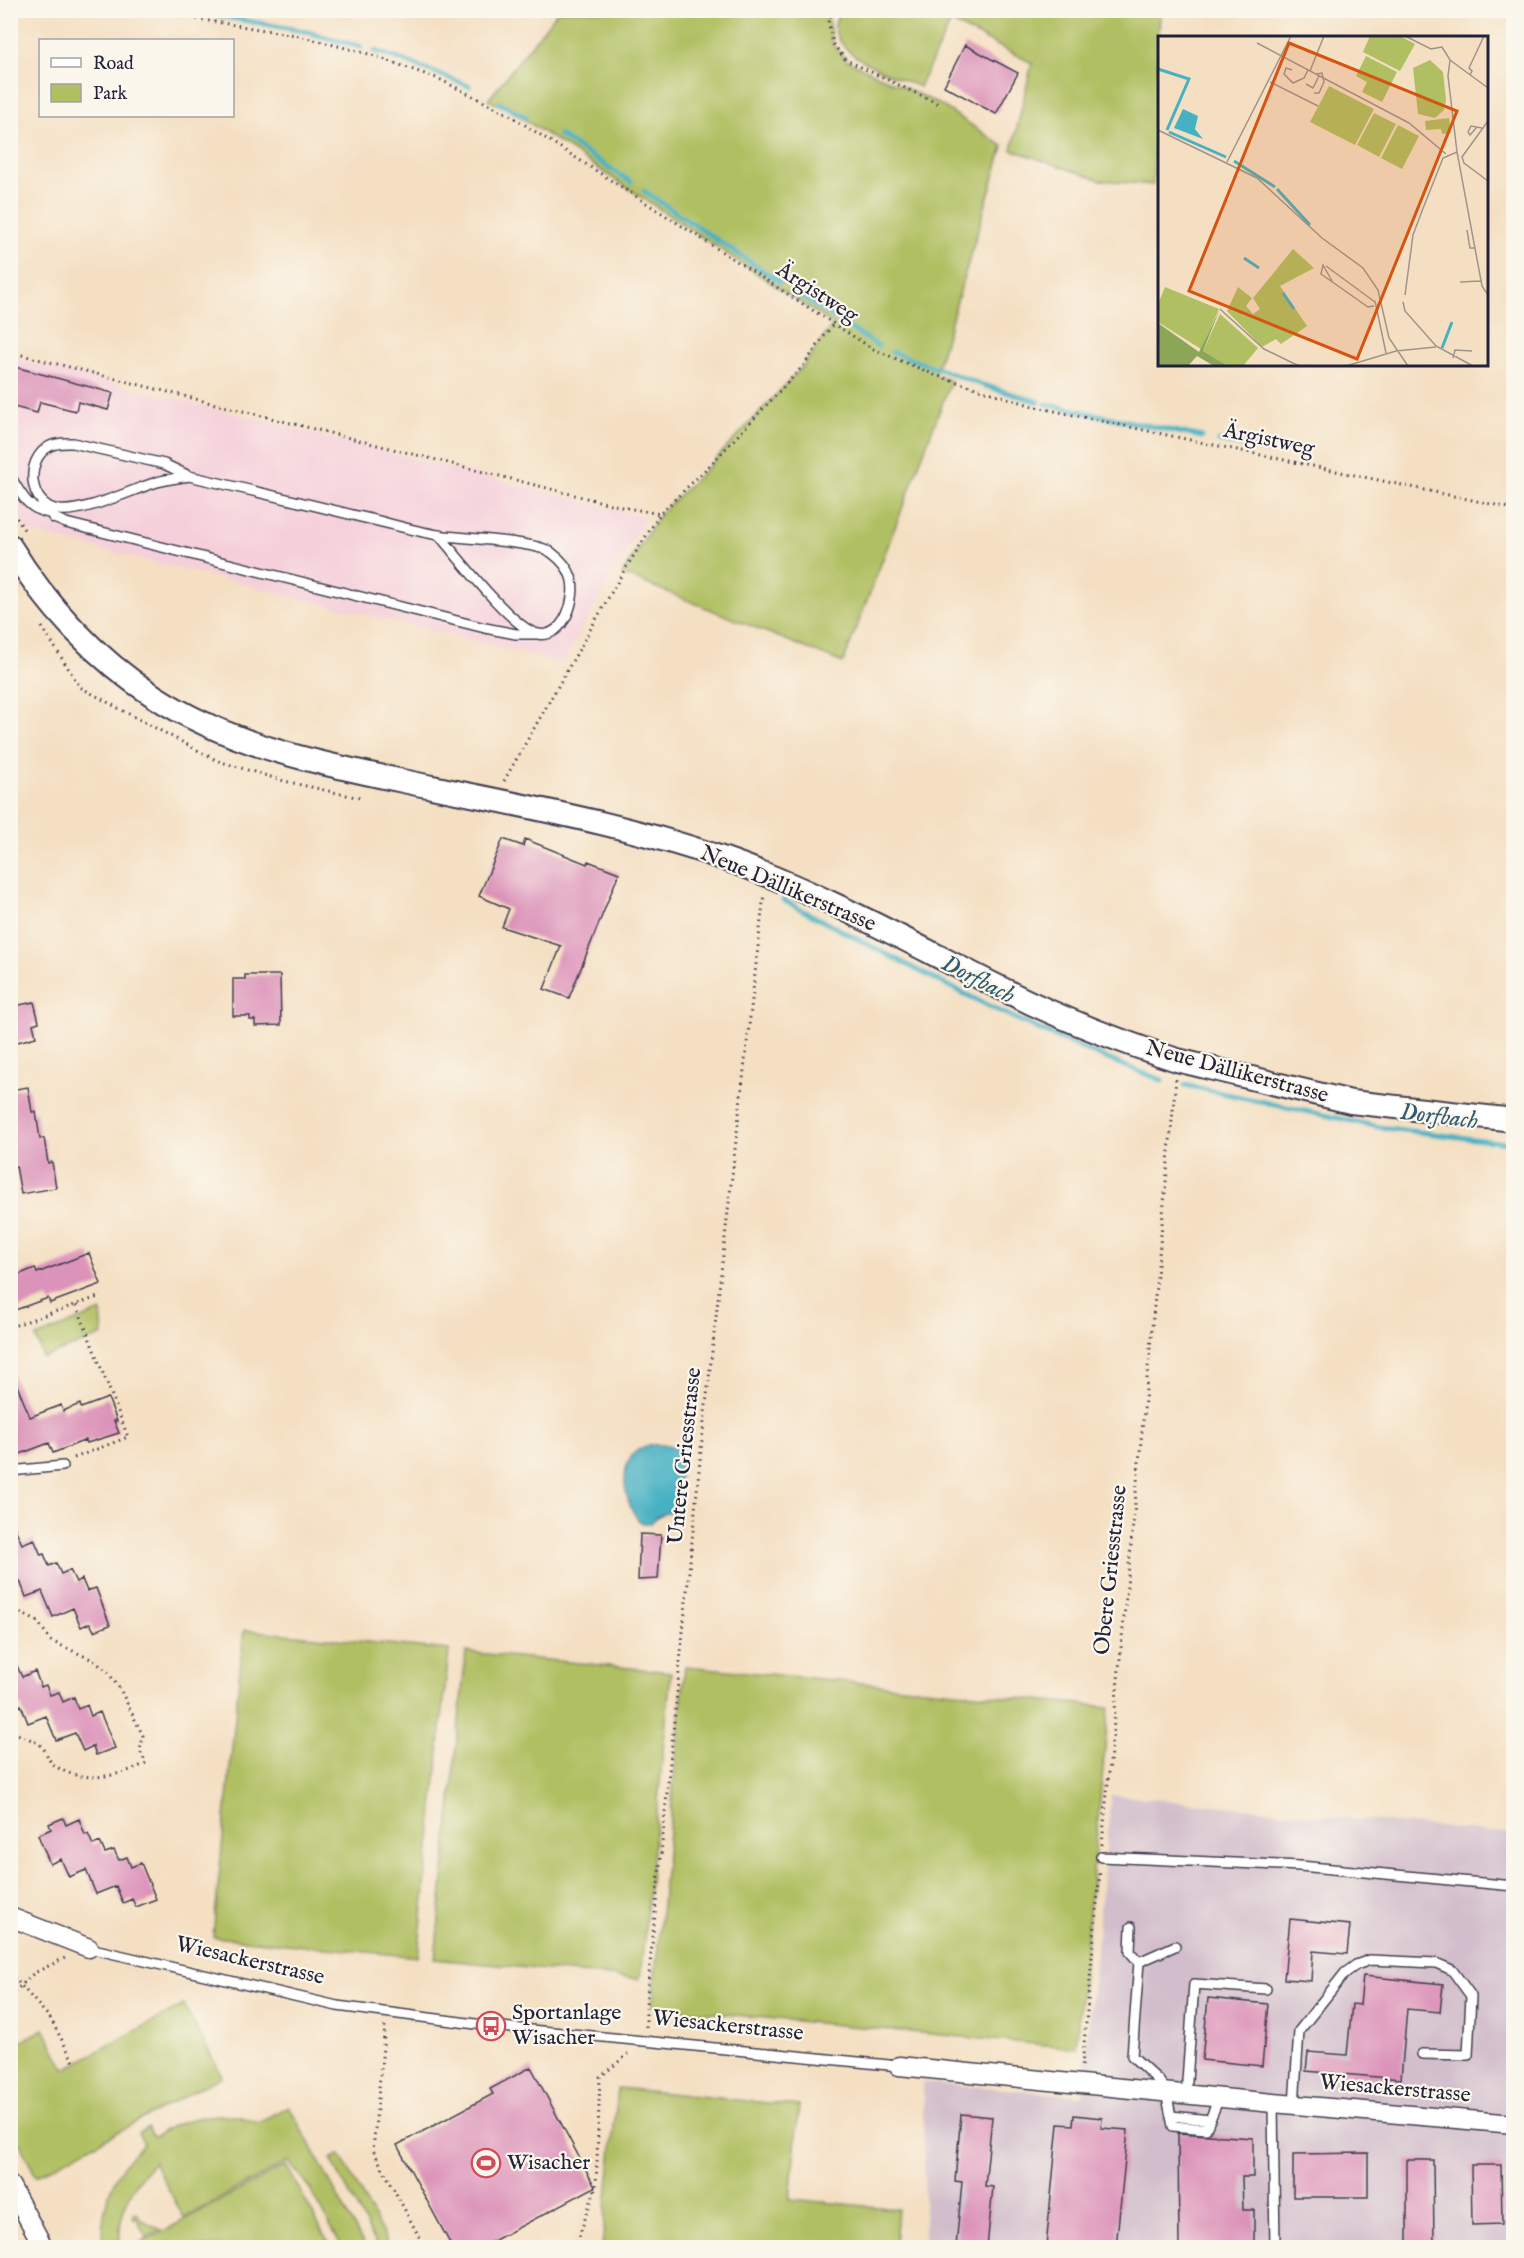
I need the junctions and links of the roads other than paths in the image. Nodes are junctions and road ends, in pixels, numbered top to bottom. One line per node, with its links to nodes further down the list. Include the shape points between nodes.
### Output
1 (10, 476): 4 (lane, via 27,504)
2 (189, 476): 3 (lane, via 159,481 75,510 57,510); 3 (lane, via 164,464 99,447 59,443 37,458 34,487); 5 (lane)
3 (40, 502): 4 (lane)
4 (49, 513): 7 (lane, via 66,523 485,628)
5 (439, 535): 7 (lane, via 508,614); 7 (lane, via 549,550 567,567 573,597 567,613 562,624 548,633)
6 (10, 546): 8 (street, Neue Dällikerstrasse, via 55,607 91,646 154,696 237,737 328,765 655,836 767,874 1034,1004 1177,1060 1351,1102)
7 (537, 634)
8 (1514, 1120)
9 (63, 1466): 10 (lane)
10 (10, 1471)
11 (1101, 1857): 12 (lane, via 1300,1866)
12 (1514, 1886)
13 (10, 1917): 16 (street, Wiesackerstrasse)
14 (1131, 1927): 17 (lane, via 1130,1952)
15 (1175, 1946): 17 (lane)
16 (89, 1947): 20 (lane, Wiesackerstrasse, via 337,2006 491,2026)
17 (1138, 1962): 21 (lane, via 1132,2056)
18 (1266, 1989): 22 (lane, via 1194,1984)
19 (1422, 2054): 25 (lane, via 1468,2055 1471,1996 1452,1970 1436,1963 1370,1960 1345,1973 1299,2031)
20 (898, 2066): 21 (street, Wiesackerstrasse)
21 (1166, 2092): 22 (street, Wiesackerstrasse); 23 (lane, via 1171,2116 1209,2120)
22 (1186, 2094): 23 (street, Wiesackerstrasse)
23 (1219, 2098): 24 (street, Wiesackerstrasse)
24 (1273, 2103): 25 (street, Wiesackerstrasse); 29 (lane)
25 (1294, 2105): 26 (street, Wiesackerstrasse)
26 (1514, 2124)
27 (10, 2185): 28 (street)
28 (44, 2247)
29 (1275, 2247)

